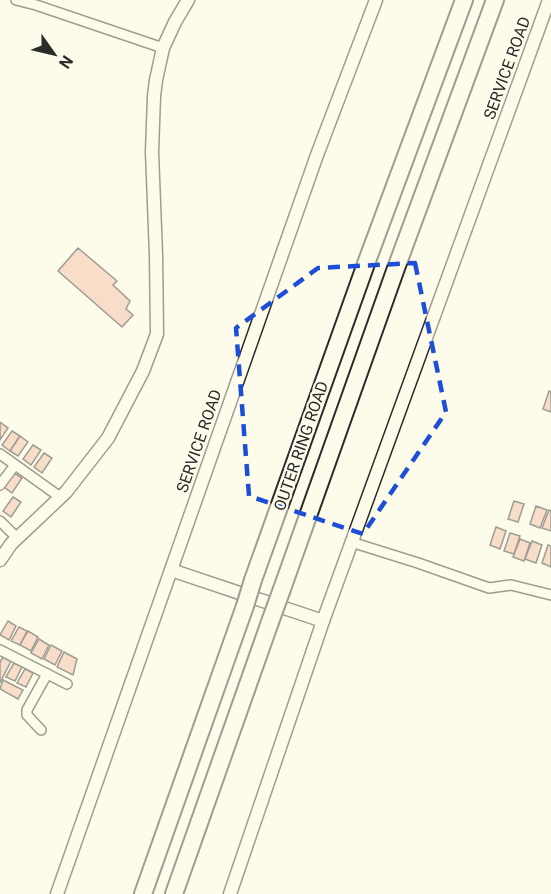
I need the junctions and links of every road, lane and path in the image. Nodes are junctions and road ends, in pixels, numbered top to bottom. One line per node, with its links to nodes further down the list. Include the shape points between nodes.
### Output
1 (16, 0): 8 (street)
2 (26, 0): 8 (street)
3 (188, 0): 9 (main road)
4 (376, 0): 18 (main road, SERVICE ROAD, via 313,166)
5 (464, 0): 26 (highway, OUTER RING ROAD, bridge, via 363,271)
6 (495, 0): 27 (highway, OUTER RING ROAD, bridge)
7 (549, 0): 16 (main road, SERVICE ROAD)
8 (36, 5): 9 (street)
9 (163, 48): 13 (main road, via 156,80 153,130 157,334 144,371 108,438)
10 (0, 454): 11 (street)
11 (15, 465): 12 (street); 13 (street)
12 (0, 485)
13 (60, 497): 15 (main road)
14 (0, 521): 15 (street)
15 (17, 538): 17 (main road)
16 (351, 542): 19 (street, via 489,588 512,585); 20 (main road, SERVICE ROAD)
17 (0, 560)
18 (171, 570): 20 (main road); 25 (main road, SERVICE ROAD)
19 (551, 595)
20 (322, 621): 28 (main road, SERVICE ROAD)
21 (0, 650): 22 (street)
22 (46, 674): 23 (street); 24 (street, via 27,710)
23 (67, 684)
24 (40, 730)
25 (57, 894)
26 (143, 894)
27 (174, 894)
28 (230, 894)

